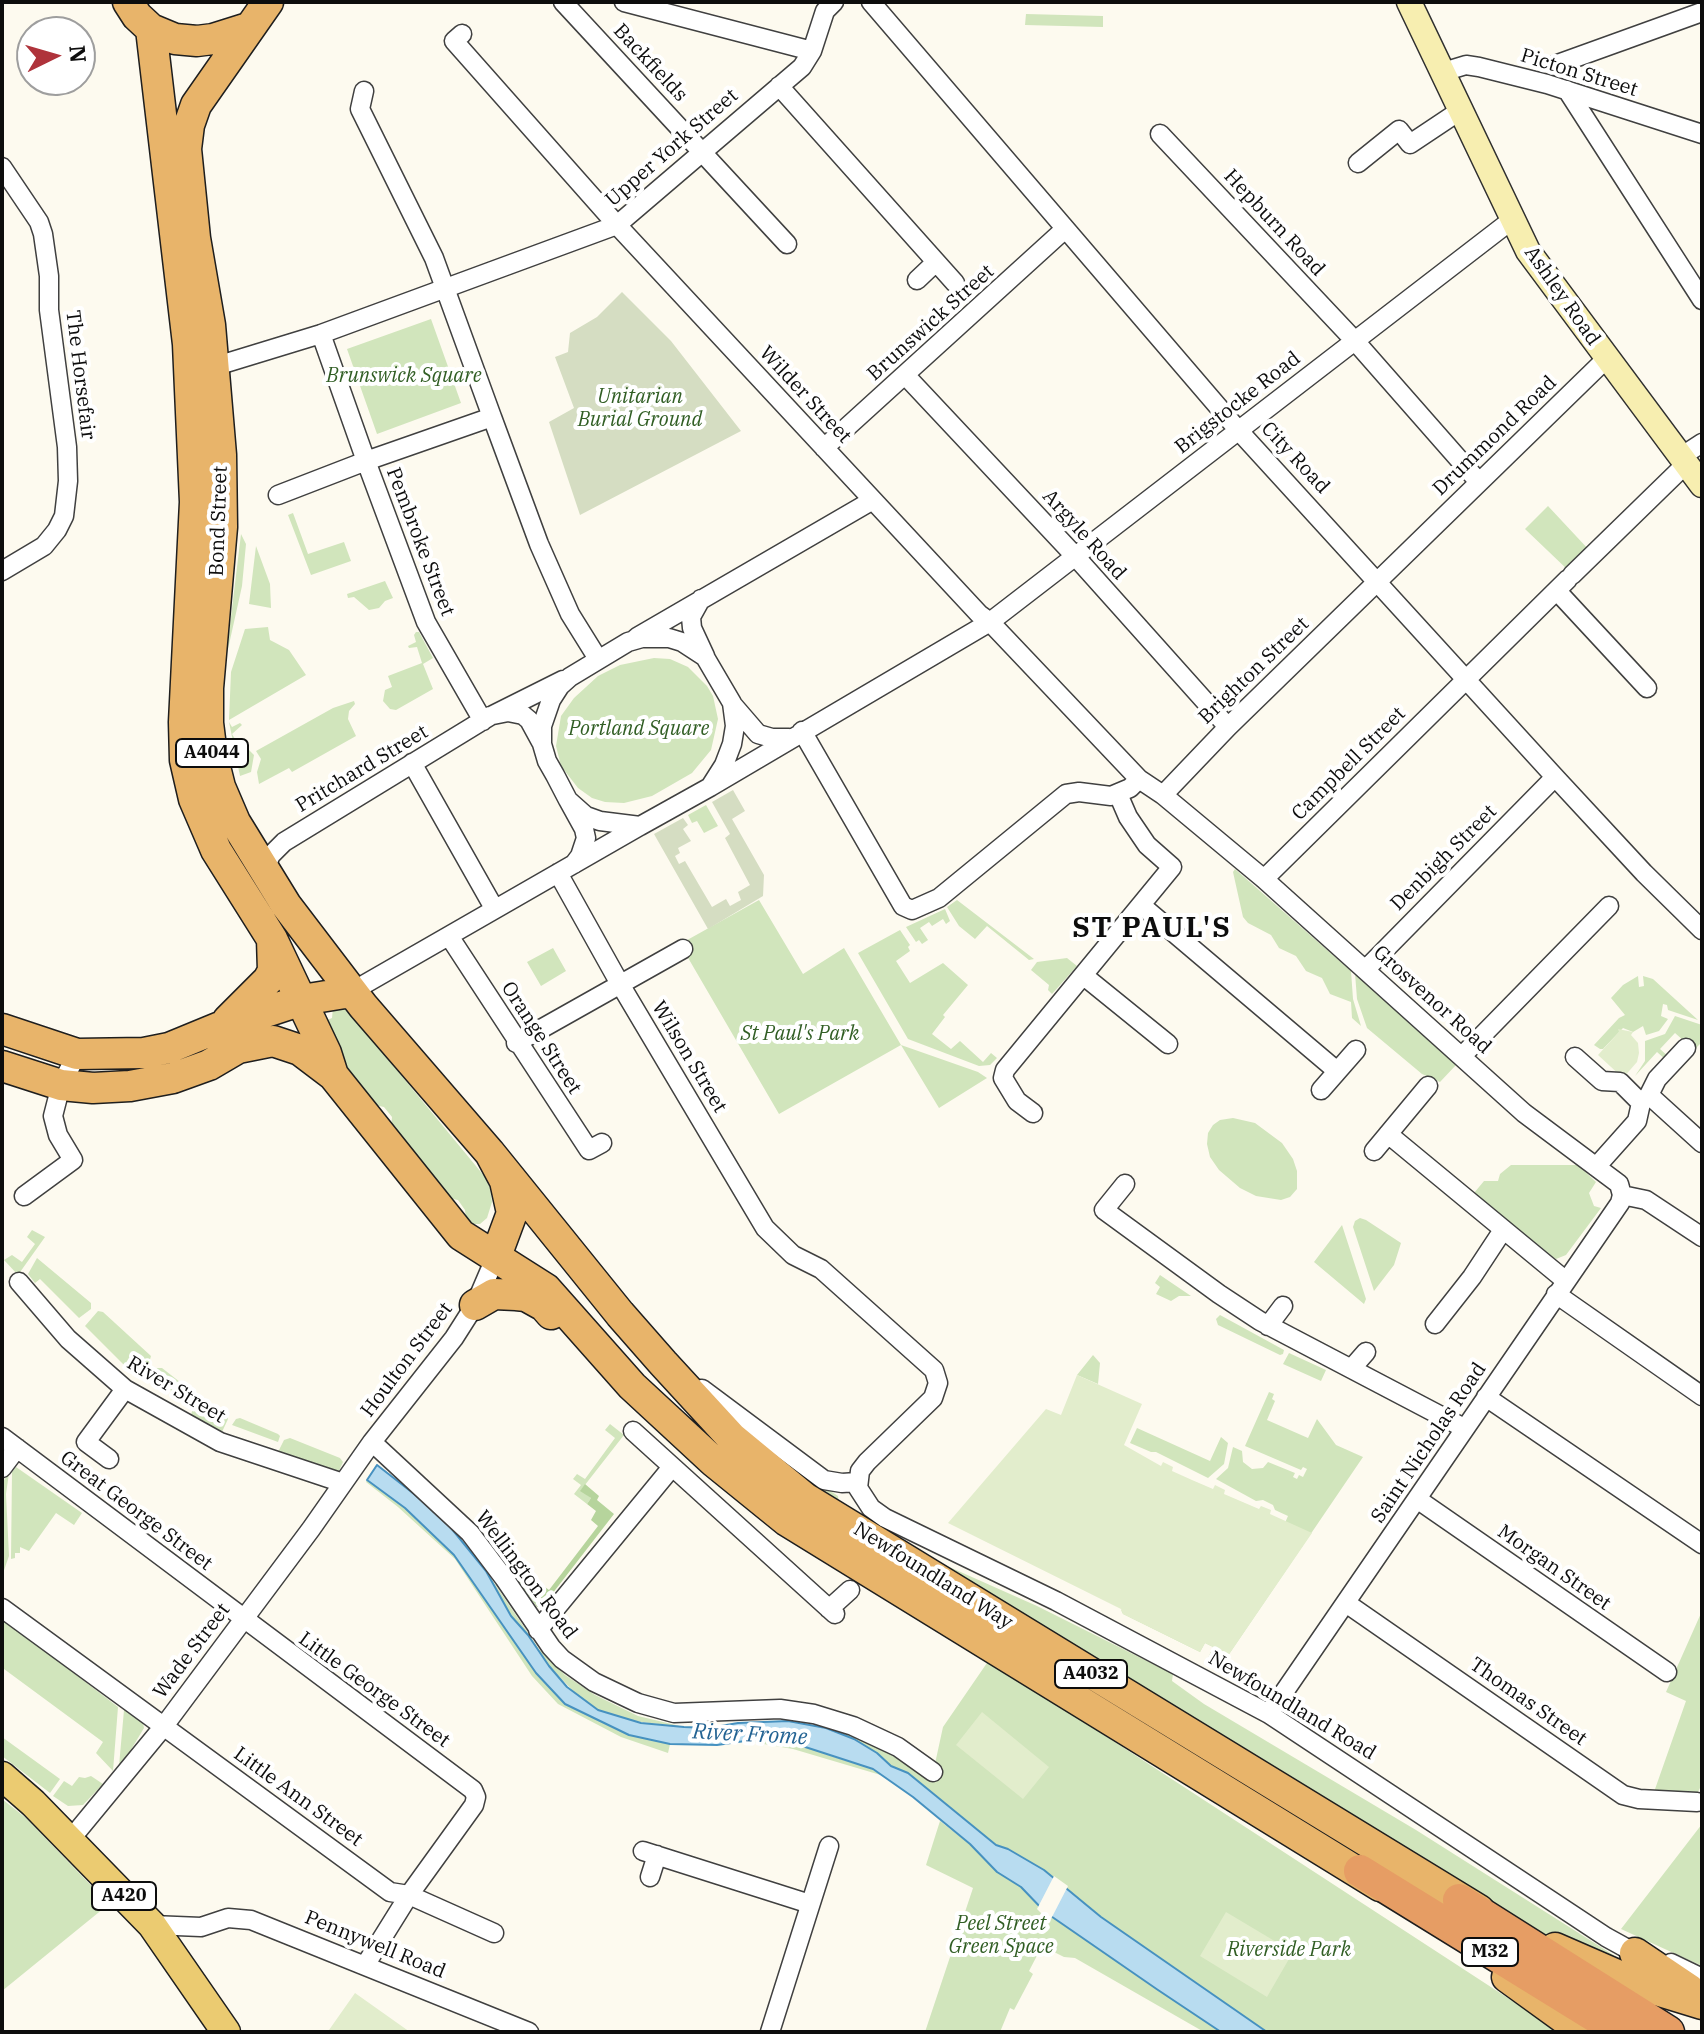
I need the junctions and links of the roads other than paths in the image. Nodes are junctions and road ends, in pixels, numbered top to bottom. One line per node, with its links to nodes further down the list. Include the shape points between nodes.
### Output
1 (268, 2): 9 (highway, Bond Street)
2 (563, 2): 20 (street, Backfields)
3 (624, 2): 11 (street)
4 (834, 2): 11 (street, Upper York Street, via 825,11)
5 (871, 2): 25 (street, City Road)
6 (1409, 2): 13 (main road, Ashley Road)
7 (1702, 12): 12 (street)
8 (139, 16): 9 (highway, via 175,39 197,41); 79 (highway, Bond Street / A4044, via 136,42 143,108 163,129 188,344 195,502 185,760 194,799 216,850)
9 (248, 28): 35 (highway, Bond Street / A4044, via 196,105 186,149)
10 (462, 34): 24 (street, Wilder Street, via 454,41)
11 (812, 51): 14 (street, Upper York Street)
12 (1555, 65)
13 (1443, 72): 15 (street, Picton Street, via 1466,65); 17 (main road, Ashley Road)
14 (779, 86): 20 (street, Upper York Street); 27 (street)
15 (1567, 90): 19 (street, Picton Street); 31 (street)
16 (364, 91): 30 (street, via 360,109)
17 (1461, 110): 21 (street, via 1410,144 1399,130); 23 (main road, Ashley Road)
18 (1160, 134): 33 (street, Hepburn Road)
19 (1702, 134)
20 (702, 150): 24 (street, Upper York Street); 26 (street, Backfields, via 777,220)
21 (1358, 163)
22 (2, 167): 47 (street, The Horsefair, via 43,234 68,481 57,530 44,546)
23 (1513, 219): 33 (street, Brigstocke Road); 34 (main road, Ashley Road, via 1537,266)
24 (617, 225): 30 (street, Upper York Street); 39 (street, Wilder Street)
25 (1065, 229): 36 (street, Brunswick Street); 38 (street, City Road)
26 (787, 244)
27 (936, 262): 28 (street); 29 (street)
28 (917, 280)
29 (955, 283)
30 (447, 289): 32 (street, Upper York Street); 37 (street)
31 (1702, 300)
32 (321, 334): 35 (street, Upper York Street); 41 (street)
33 (1355, 341): 38 (street, Brigstocke Road); 42 (street, Hepburn Road)
34 (1607, 358): 40 (main road, Ashley Road); 42 (street, Drummond Road)
35 (213, 367): 72 (highway, Bond Street / A4044, via 223,516 208,723 220,787)
36 (906, 376): 39 (street, Brunswick Street); 46 (street, Argyle Road)
37 (492, 417): 41 (street); 54 (street, via 539,544 570,614)
38 (1239, 431): 46 (street, Brigstocke Road); 48 (street, City Road)
39 (824, 448): 45 (street, Wilder Street)
40 (1690, 454): 43 (main road, Ashley Road); 49 (street, Campbell Street)
41 (366, 461): 44 (street); 59 (street, Pembroke Street, via 426,622)
42 (1478, 481): 48 (street, Drummond Road)
43 (1702, 485)
44 (278, 495)
45 (873, 500): 50 (street); 51 (street, Wilder Street)
46 (1075, 556): 51 (street, Brigstocke Road); 60 (street, Argyle Road)
47 (2, 571)
48 (1378, 581): 56 (street, City Road); 60 (street, Brighton Street)
49 (1565, 581): 56 (street, Campbell Street); 57 (street)
50 (702, 597): 52 (street); 53 (street, via 691,617)
51 (990, 622): 61 (street, Brigstocke Road); 65 (street, Wilder Street)
52 (628, 642): 53 (street, via 669,638); 54 (street)
53 (705, 657): 58 (street)
54 (598, 659): 55 (street)
55 (570, 677): 59 (street); 62 (street, via 546,713)
56 (1466, 679): 64 (street, City Road); 73 (street, Campbell Street)
57 (1647, 688)
58 (732, 703): 61 (street, via 758,734); 66 (street, via 732,744)
59 (488, 718): 62 (street, via 508,712 523,715); 63 (street, Pritchard Street)
60 (1228, 727): 68 (street, Brighton Street)
61 (795, 735): 66 (street); 67 (street, via 903,906 912,910 939,898 1066,794)
62 (542, 744): 69 (street)
63 (412, 763): 72 (street, Pritchard Street, via 284,842); 75 (street)
64 (1555, 777): 77 (street, City Road); 81 (street, Denbigh Street)
65 (1139, 779): 67 (street); 68 (street, Grosvenor Road)
66 (710, 787): 70 (street)
67 (1118, 794): 74 (street, via 1147,845 1172,867)
68 (1163, 795): 73 (street, Grosvenor Road)
69 (568, 800): 70 (street, via 586,816); 71 (street, via 586,838 580,856)
70 (640, 826): 71 (street)
71 (566, 868): 75 (street); 83 (street, Wilson Street)
72 (264, 870): 84 (highway, Bond Street / A4044)
73 (1264, 879): 81 (street, Grosvenor Road)
74 (1141, 905): 82 (street); 96 (street)
75 (494, 908): 78 (street)
76 (1604, 919): 93 (street)
77 (1702, 930)
78 (449, 936): 84 (street); 88 (street, Orange Street)
79 (272, 939): 85 (highway, Bond Street); 86 (highway, via 273,971 268,980)
80 (683, 949): 83 (street)
81 (1366, 969): 93 (street, Grosvenor Road)
82 (1084, 976): 89 (street); 102 (street, via 1003,1074 1017,1101)
83 (620, 984): 88 (street); 135 (street, Wilson Street, via 765,1228 793,1255 821,1269 934,1370 938,1383 933,1398 867,1462)
84 (351, 992): 85 (highway); 107 (highway, Bond Street)
85 (302, 1000): 86 (highway); 97 (highway, Bond Street)
86 (220, 1027): 92 (highway, via 144,1053)
87 (2, 1029): 92 (highway)
88 (516, 1043): 104 (street, Orange Street, via 589,1150)
89 (1168, 1044)
90 (1686, 1048): 101 (street)
91 (1356, 1050): 96 (street)
92 (77, 1054): 98 (street)
93 (1462, 1056): 108 (street, Grosvenor Road, via 1524,1113)
94 (1575, 1057): 101 (street, via 1602,1081 1620,1082)
95 (2, 1066): 98 (highway)
96 (1337, 1071): 100 (street)
97 (333, 1075): 98 (highway, via 300,1050 273,1041 238,1048 173,1078 130,1086); 114 (highway, Newfoundland Way, via 461,1235)
98 (61, 1085): 111 (street, via 53,1116 73,1160)
99 (1428, 1086): 103 (street)
100 (1321, 1090)
101 (1645, 1099): 105 (street); 108 (street, via 1637,1121)
102 (1033, 1113)
103 (1388, 1134): 106 (street); 112 (street)
104 (602, 1143)
105 (1702, 1143)
106 (1374, 1151)
107 (490, 1153): 114 (highway, via 505,1181 512,1213); 122 (highway, Newfoundland Way / A4032)
108 (1596, 1167): 110 (street, Grosvenor Road, via 1619,1184)
109 (1125, 1184): 120 (street, via 1104,1210)
110 (1622, 1195): 113 (street, Grosvenor Road, via 1646,1200); 116 (street, Saint Nicholas Road)
111 (24, 1196)
112 (1503, 1230): 116 (street); 119 (street, via 1442,1302)
113 (1702, 1237)
114 (496, 1256): 117 (street, Houlton Street); 124 (highway, Newfoundland Way / A4032, via 546,1289)
115 (19, 1282): 125 (street, River Street, via 68,1339)
116 (1561, 1287): 126 (street); 127 (street, Saint Nicholas Road)
117 (475, 1305): 124 (highway, via 494,1294 526,1296 544,1306 596,1367); 130 (street, Houlton Street)
118 (1283, 1306): 120 (street)
119 (1435, 1324)
120 (1268, 1326): 123 (street)
121 (1366, 1352): 123 (street)
122 (663, 1363): 135 (street, via 824,1480); 155 (highway, Newfoundland Way / A4032, via 731,1437 805,1498)
123 (1352, 1368): 128 (street)
124 (632, 1386): 152 (highway, Newfoundland Way / A4032, via 787,1521)
125 (125, 1389): 132 (street, via 86,1442); 136 (street, River Street, via 223,1444)
126 (1702, 1396)
127 (1486, 1397): 128 (street, Saint Nicholas Road); 138 (street)
128 (1464, 1428): 137 (street, Saint Nicholas Road)
129 (633, 1431): 133 (street)
130 (372, 1442): 136 (street, Houlton Street); 143 (street, Wellington Road, via 470,1533)
131 (10, 1443): 134 (street); 142 (street, Great George Street)
132 (109, 1459)
133 (672, 1467): 139 (street, via 832,1612); 143 (street)
134 (2, 1468)
135 (857, 1482): 145 (street, Newfoundland Road, via 865,1502 885,1518)
136 (343, 1483): 142 (street, Wade Street)
137 (1417, 1499): 140 (street, Saint Nicholas Road); 144 (street, Morgan Street)
138 (1702, 1544)
139 (850, 1590)
140 (1346, 1603): 145 (street, Saint Nicholas Road); 149 (street, Thomas Street, via 1623,1795)
141 (2, 1608): 146 (street, Little Ann Street)
142 (243, 1620): 146 (street, Wade Street); 154 (street, Little George Street, via 472,1790 474,1805)
143 (538, 1630): 147 (street, Wellington Road, via 572,1667 638,1703 674,1713 780,1709 814,1714 898,1747)
144 (1667, 1672)
145 (1269, 1714): 160 (street, Newfoundland Road)
146 (164, 1726): 150 (street, Wade Street); 154 (street, Little Ann Street, via 390,1892)
147 (933, 1772)
148 (2, 1776): 150 (main road, A420)
149 (1697, 1802)
150 (70, 1840): 157 (main road, A420)
151 (829, 1846): 156 (street)
152 (1360, 1871): 168 (highway, A4032); 169 (highway, M32)
153 (650, 1877): 156 (street, via 650,1853)
154 (409, 1895): 159 (street, Little Ann Street); 162 (street)
155 (1459, 1900): 164 (highway, A4032, via 1640,1985); 170 (highway, M32)
156 (810, 1904): 167 (street)
157 (152, 1925): 158 (street, Pennywell Road); 161 (main road, A420)
158 (201, 1927): 161 (street); 162 (street, Pennywell Road, via 228,1918 251,1920)
159 (494, 1933)
160 (1635, 1953): 163 (street, Newfoundland Road); 164 (highway)
161 (174, 1955): 165 (main road, A420)
162 (366, 1964): 166 (street, Pennywell Road)
163 (1702, 1978)
164 (1702, 2001)
165 (226, 2032)
166 (529, 2032)
167 (770, 2032)
168 (1583, 2032)
169 (1621, 2032)
170 (1668, 2032)

